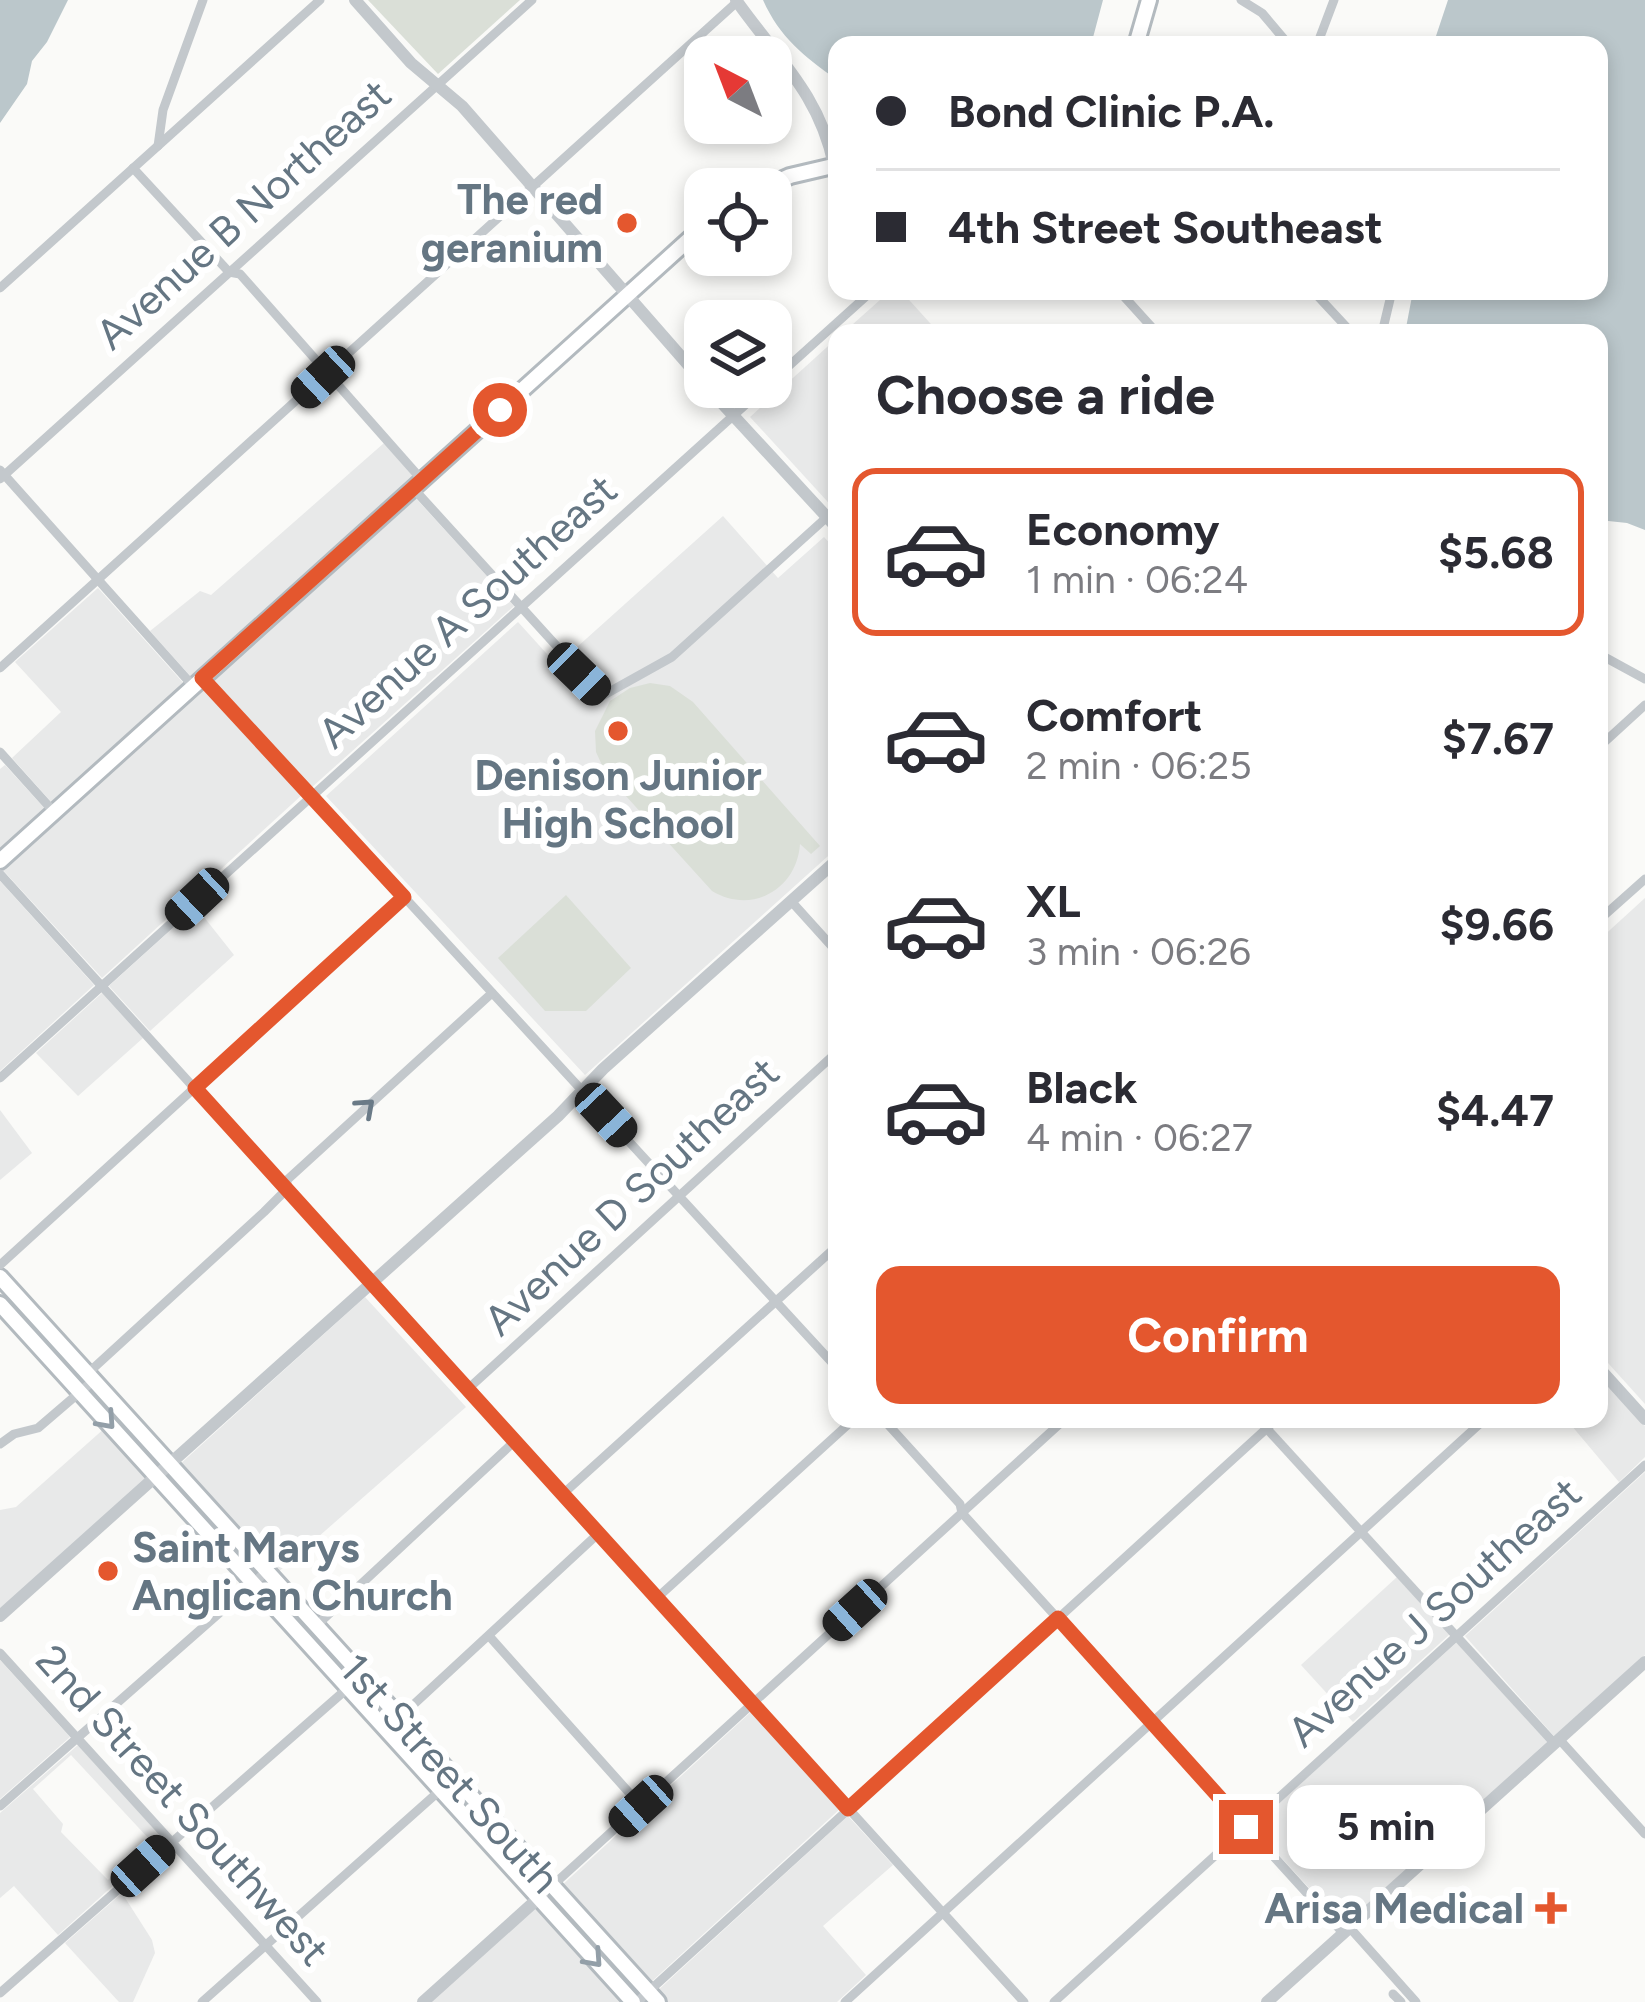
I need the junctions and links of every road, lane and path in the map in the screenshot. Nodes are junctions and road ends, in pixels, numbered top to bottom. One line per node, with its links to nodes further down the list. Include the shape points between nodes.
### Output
1 (203, 0): 14 (street)
2 (320, 0): 14 (street)
3 (355, 0): 12 (street)
4 (532, 0): 12 (street, Avenue B Northeast)
5 (1150, 0): 9 (main road)
6 (1241, 0): 10 (street)
7 (1334, 0): 11 (street)
8 (736, 1): 13 (street, via 808,92); 18 (street)
9 (1139, 36)
10 (1280, 36)
11 (1320, 36)
12 (437, 83): 18 (street); 20 (street, Avenue B Northeast)
13 (828, 142)
14 (158, 146): 16 (street)
15 (828, 167): 17 (main road)
16 (133, 168): 20 (street); 21 (street)
17 (792, 179)
18 (535, 187): 22 (street); 32 (street)
19 (684, 244): 22 (main road)
20 (229, 272): 32 (street, via 240,274); 36 (street, Avenue B Northeast)
21 (0, 288)
22 (626, 296): 30 (street); 37 (main road)
23 (862, 300): 26 (street, Avenue A Southeast)
24 (1127, 300): 27 (street)
25 (1321, 300): 28 (street)
26 (835, 324)
27 (1149, 324)
28 (1344, 324)
29 (828, 330): 31 (street, Avenue A Southeast)
30 (684, 361)
31 (792, 363)
32 (328, 373): 37 (street); 40 (street)
33 (726, 408): 35 (street)
34 (742, 408): 35 (street, Avenue A Southeast)
35 (733, 416): 38 (street); 41 (street, Avenue A Southeast)
36 (2, 475): 40 (street)
37 (417, 484): 41 (street); 45 (main road)
38 (828, 518)
39 (828, 525): 41 (street, via 672,657 602,696)
40 (98, 580): 43 (street); 45 (street)
41 (521, 606): 49 (street, Avenue A Southeast)
42 (1608, 659): 44 (street)
43 (0, 668)
44 (1645, 679)
45 (198, 682): 49 (street); 50 (main road)
46 (1645, 706): 47 (street)
47 (1608, 739)
48 (0, 752): 50 (street)
49 (311, 795): 55 (street); 59 (street, Avenue A Southeast)
50 (54, 812): 51 (main road)
51 (0, 861)
52 (828, 868): 56 (street)
53 (0, 874): 59 (street)
54 (1645, 879): 57 (street)
55 (404, 897): 60 (street); 63 (street)
56 (791, 901): 58 (street); 64 (street)
57 (1608, 912)
58 (828, 942)
59 (102, 986): 62 (street, Avenue A Southeast); 63 (street)
60 (492, 993): 64 (street); 65 (street, one-way to 60, via 287,1180)
61 (828, 1060): 66 (street, Avenue D Southeast)
62 (0, 1078)
63 (195, 1088): 65 (street); 68 (street)
64 (583, 1091): 66 (street); 70 (street)
65 (287, 1189): 70 (street); 74 (street)
66 (680, 1196): 71 (street); 76 (street, Avenue D Southeast)
67 (828, 1254): 71 (street)
68 (0, 1265)
69 (0, 1277): 74 (main road, 1st Street South)
70 (373, 1282): 76 (street); 88 (street)
71 (776, 1300): 73 (street); 90 (street)
72 (0, 1304): 77 (main road, 1st Street South)
73 (828, 1359)
74 (91, 1377): 77 (street); 88 (main road, 1st Street South)
75 (1608, 1378): 78 (street)
76 (469, 1388): 85 (street)
77 (78, 1389): 86 (street, via 38,1428); 89 (main road, 1st Street South, one-way to 89)
78 (1645, 1419)
79 (844, 1428): 96 (street)
80 (891, 1428): 91 (street)
81 (1055, 1428): 91 (street)
82 (1265, 1428): 98 (street)
83 (1267, 1428): 92 (street)
84 (1475, 1428): 92 (street)
85 (516, 1441): 90 (street); 99 (street)
86 (0, 1444)
87 (1645, 1465): 100 (street, Avenue J Southeast)
88 (171, 1466): 89 (street); 94 (main road, 1st Street South)
89 (157, 1478): 95 (main road, 1st Street South); 97 (street)
90 (564, 1493): 93 (street)
91 (962, 1514): 98 (street); 107 (street)
92 (1360, 1531): 100 (street); 109 (street)
93 (600, 1532): 96 (street); 101 (street)
94 (267, 1571): 95 (street); 99 (main road, 1st Street South)
95 (252, 1584): 102 (main road, 1st Street South); 111 (street)
96 (658, 1597): 107 (street)
97 (0, 1616)
98 (1058, 1618): 109 (street); 117 (street)
99 (316, 1625): 102 (street); 105 (main road, 1st Street South)
100 (1457, 1635): 112 (street); 118 (street, Avenue J Southeast)
101 (490, 1637): 108 (street); 116 (street)
102 (303, 1638): 106 (main road, 1st Street South)
103 (0, 1653): 111 (street, 2nd Street Southwest)
104 (1645, 1662): 112 (street)
105 (361, 1675): 106 (street); 108 (main road, 1st Street South)
106 (347, 1688): 110 (main road, 1st Street South); 120 (street)
107 (752, 1703): 116 (street); 117 (street)
108 (400, 1718): 110 (street); 113 (main road, 1st Street South)
109 (1152, 1723): 118 (street); 123 (street)
110 (386, 1730): 114 (main road, 1st Street South)
111 (78, 1738): 115 (street); 120 (street, 2nd Street Southwest)
112 (1557, 1741): 119 (street); 124 (street)
113 (454, 1778): 114 (street); 121 (main road, 1st Street South)
114 (441, 1791): 122 (main road, 1st Street South); 125 (street)
115 (0, 1806)
116 (641, 1806): 121 (street)
117 (848, 1809): 123 (street); 127 (street)
118 (1246, 1827): 124 (street); 133 (street, Avenue J Southeast)
119 (1645, 1834)
120 (171, 1841): 125 (street, 2nd Street Southwest); 126 (street)
121 (552, 1886): 122 (street); 127 (main road, 1st Street South)
122 (538, 1898): 127 (main road, 1st Street South, one-way to 127); 130 (street)
123 (943, 1912): 131 (street); 132 (street)
124 (1347, 1931): 134 (street); 135 (street)
125 (266, 1945): 128 (street); 129 (street, 2nd Street Southwest)
126 (0, 1994)
127 (644, 1999)
128 (202, 2002)
129 (317, 2002)
130 (423, 2002)
131 (845, 2002)
132 (1024, 2002)
133 (1054, 2002)
134 (1268, 2002)
135 (1416, 2002)

